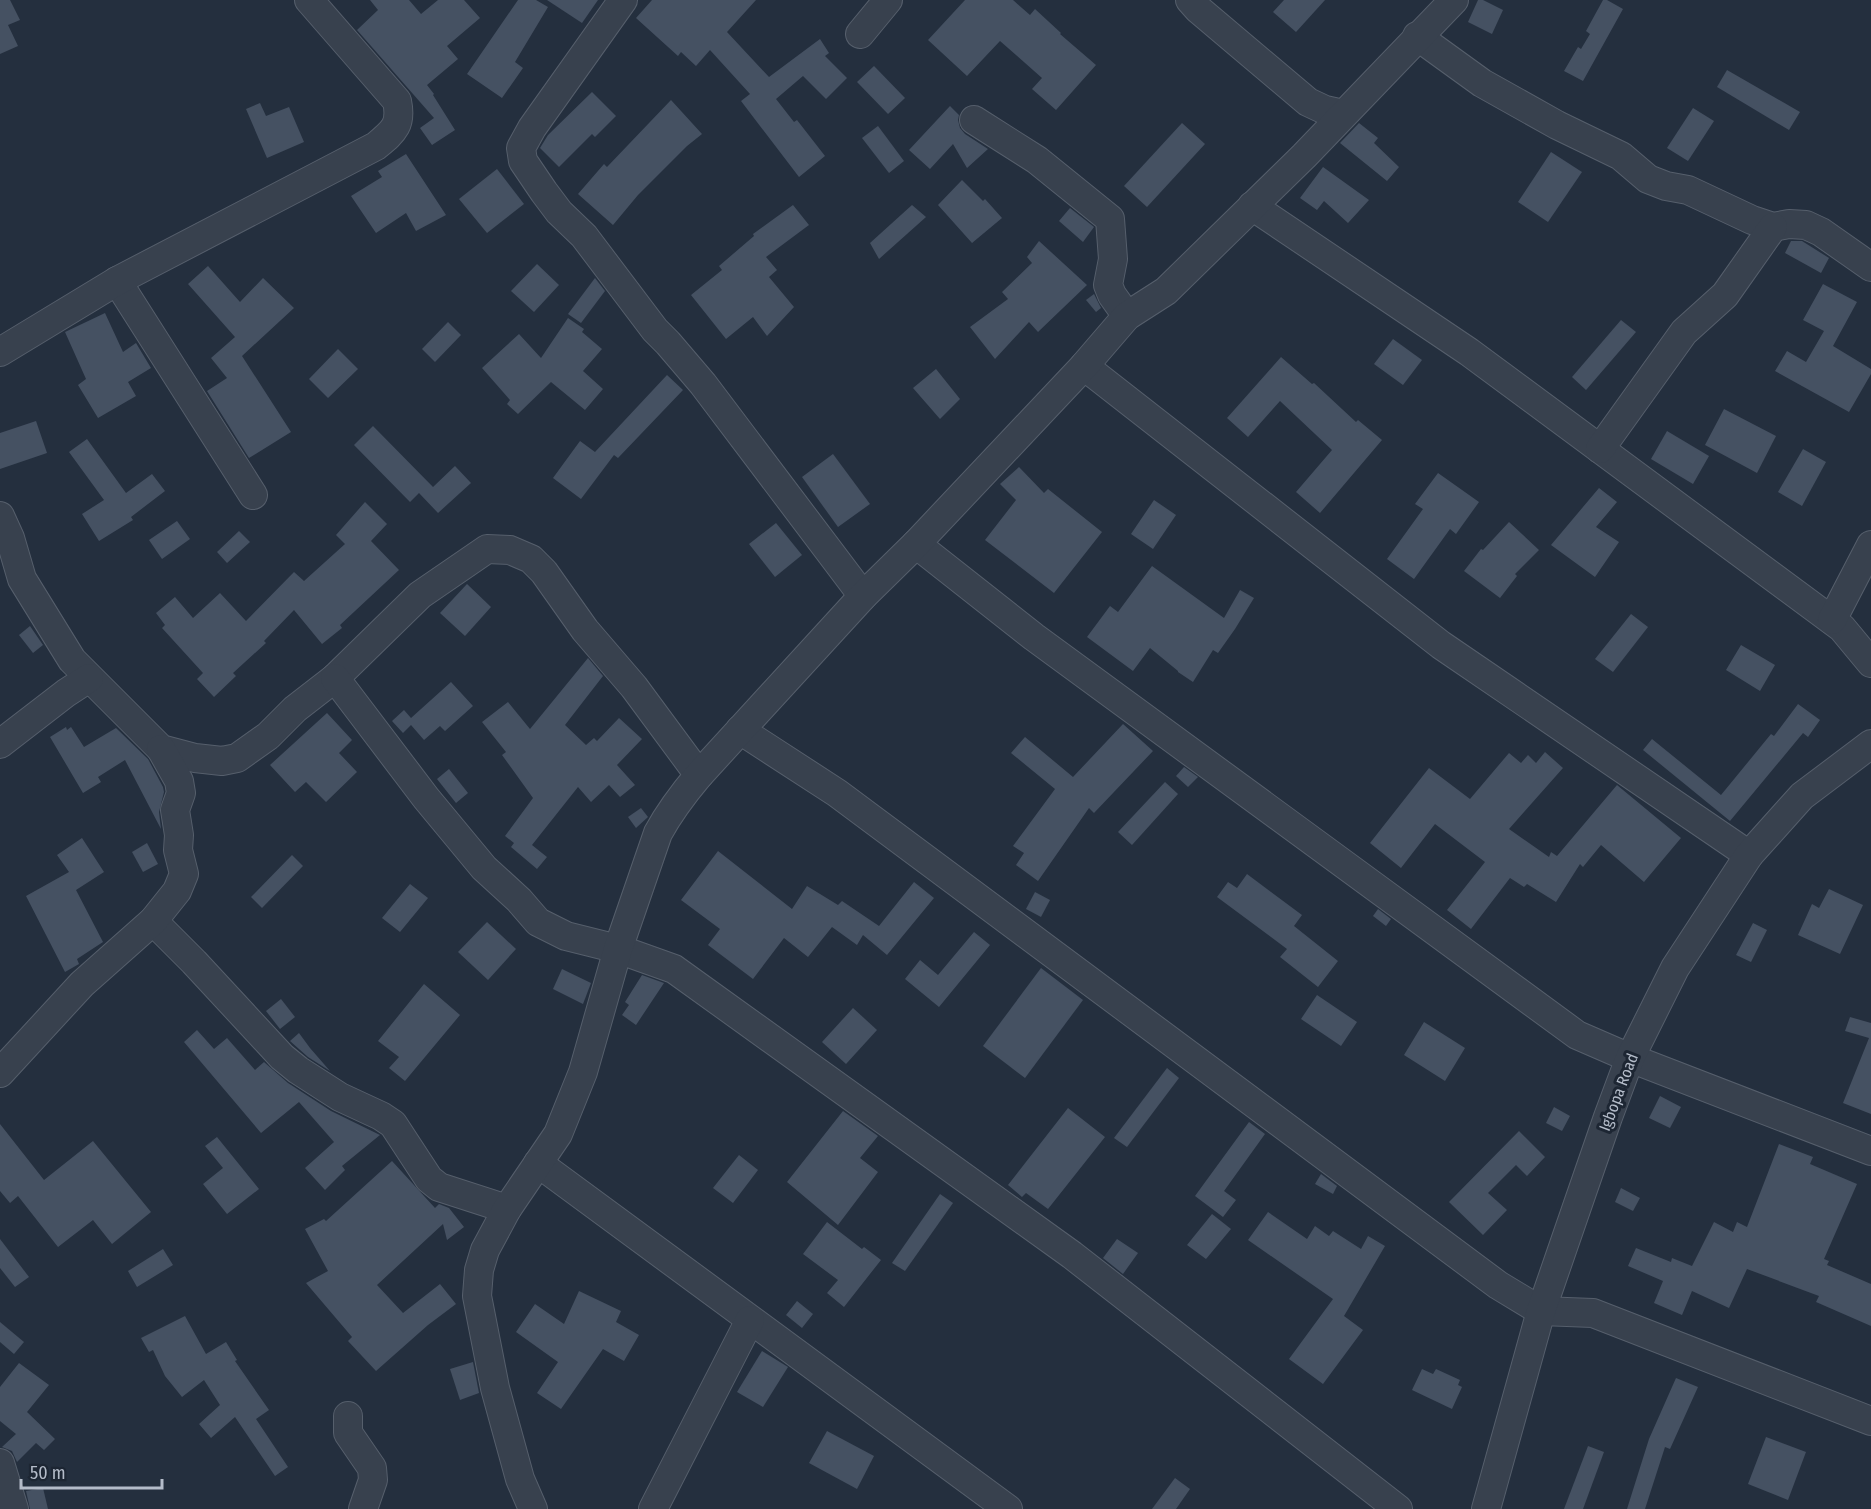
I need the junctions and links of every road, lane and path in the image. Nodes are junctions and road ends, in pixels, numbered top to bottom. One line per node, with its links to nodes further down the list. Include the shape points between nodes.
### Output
1 (309, 0): 13 (street, via 397,100 400,116 392,133 376,146)
2 (623, 0): 22 (street, via 532,128 521,148 523,161 559,212 584,236 655,330 703,384)
3 (888, 0): 6 (street)
4 (1190, 0): 8 (street, via 1308,102)
5 (1454, 0): 7 (street)
6 (860, 34)
7 (1417, 36): 8 (street); 11 (street, via 1482,83 1621,156 1648,179 1688,190)
8 (1343, 114): 10 (street)
9 (974, 120): 14 (street, via 1037,160 1110,219 1113,259 1108,285)
10 (1252, 206): 14 (street, via 1166,291); 17 (street, via 1469,352)
11 (1773, 226): 12 (street, via 1806,225 1821,231); 17 (street, via 1725,295 1684,332)
12 (1871, 267)
13 (117, 281): 15 (street); 18 (street)
14 (1127, 316): 16 (street)
15 (0, 352)
16 (1084, 366): 20 (street); 32 (street, via 1441,645)
17 (1600, 449): 23 (street)
18 (253, 495)
19 (0, 516): 25 (street, via 22,579 72,660)
20 (916, 544): 22 (street); 35 (street, via 1034,638 1576,1035)
21 (1871, 545): 23 (street)
22 (863, 596): 27 (street)
23 (1832, 621): 24 (street)
24 (1871, 663)
25 (89, 678): 28 (street); 30 (street)
26 (335, 678): 30 (street, via 237,758 195,758); 31 (street, via 420,595 487,549 510,549 531,559 544,572); 34 (street, via 484,868 538,922 566,936)
27 (740, 730): 31 (street); 40 (street, via 837,793 1498,1285)
28 (0, 744)
29 (1871, 744): 32 (street, Igbopa Road, via 1802,796)
30 (161, 749): 33 (street, via 179,781 181,793 175,810 184,874 177,891)
31 (699, 775): 34 (street, via 678,799 658,833)
32 (1749, 855): 35 (street, Igbopa Road, via 1675,968)
33 (153, 921): 36 (street, via 82,984); 39 (street, via 282,1058 340,1096 393,1124 429,1179 439,1187)
34 (618, 949): 38 (street, via 583,1072 558,1134); 50 (street, via 684,976 1072,1255)
35 (1630, 1058): 37 (street); 40 (street, Igbopa Road)
36 (0, 1073)
37 (1871, 1151)
38 (538, 1163): 39 (street); 41 (street)
39 (507, 1209): 47 (street, via 478,1270 477,1296 495,1388 520,1479)
40 (1542, 1311): 43 (street, via 1593,1312); 51 (street, Igbopa Road)
41 (750, 1320): 48 (street); 49 (street)
42 (348, 1416): 46 (street, via 348,1433 372,1468 373,1480)
43 (1871, 1421)
44 (0, 1463): 45 (street)
45 (14, 1509)
46 (363, 1509)
47 (533, 1509)
48 (653, 1509)
49 (1008, 1509)
50 (1398, 1509)
51 (1486, 1509)

